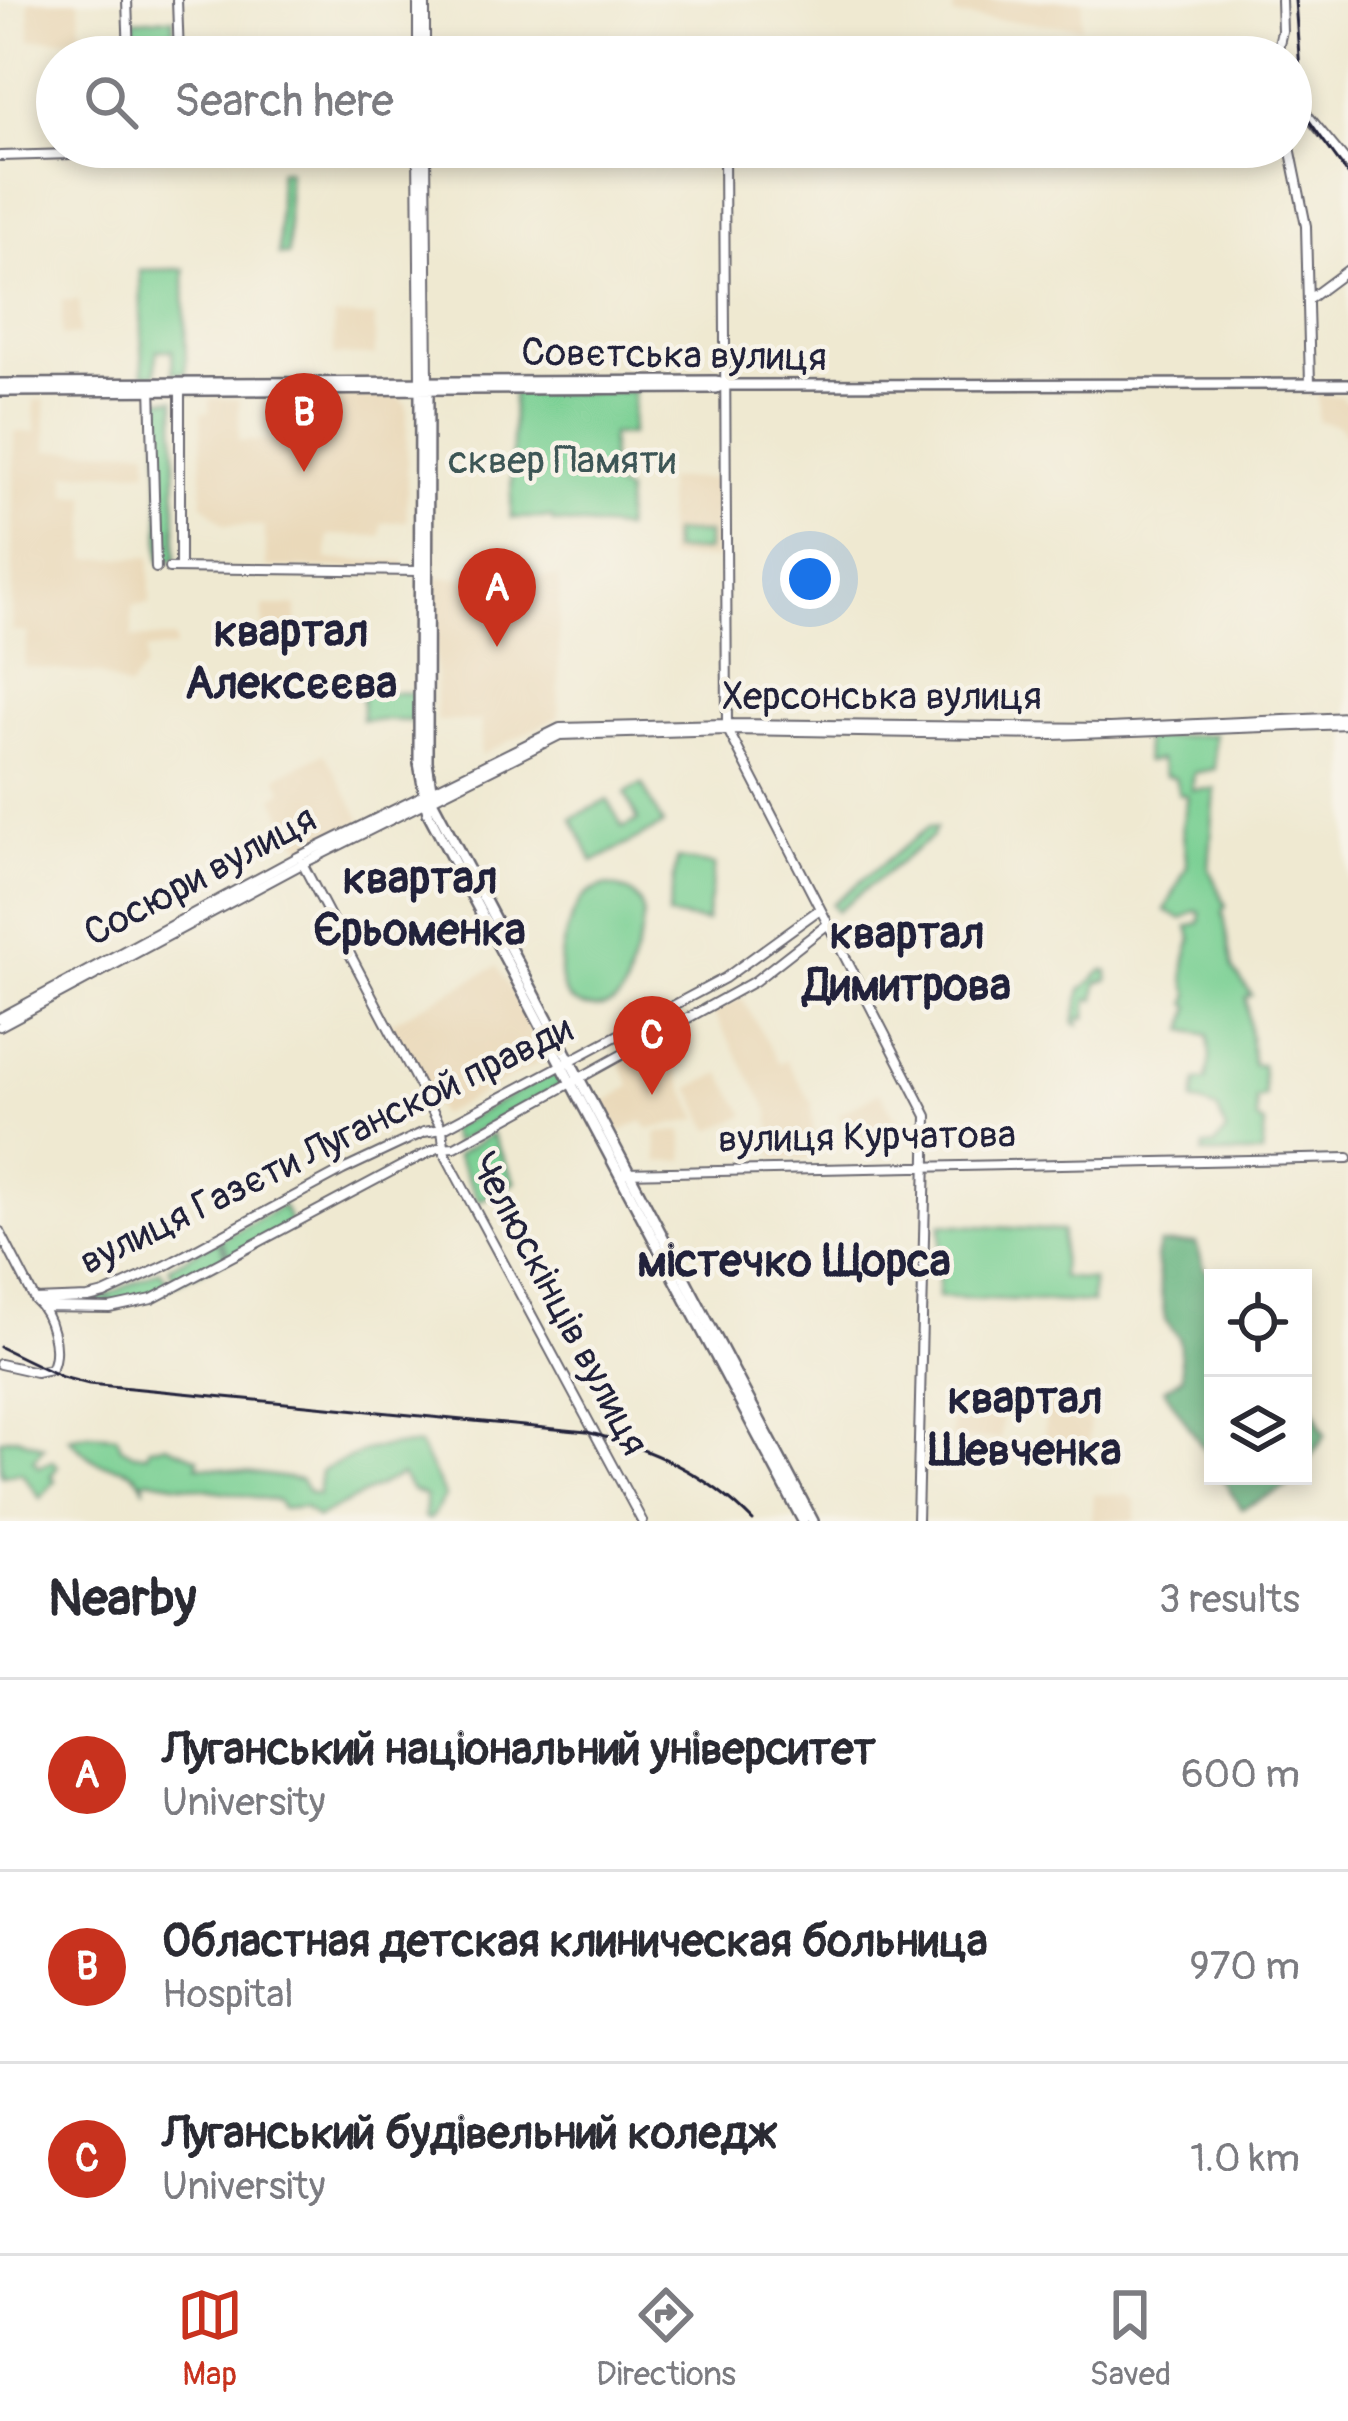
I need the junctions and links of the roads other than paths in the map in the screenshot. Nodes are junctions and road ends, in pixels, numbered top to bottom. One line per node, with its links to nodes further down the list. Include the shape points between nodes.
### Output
1 (127, 0): 5 (street)
2 (177, 0): 6 (street)
3 (422, 0): 7 (street)
4 (1281, 0): 8 (street)
5 (129, 36)
6 (178, 36)
7 (422, 36)
8 (1281, 36)
9 (1312, 120): 12 (street)
10 (36, 154): 11 (street)
11 (0, 156)
12 (1348, 164)
13 (422, 168): 24 (street)
14 (724, 168): 20 (street)
15 (1294, 168): 17 (street)
16 (1348, 270): 17 (street)
17 (1308, 300): 18 (street)
18 (1310, 384): 19 (main road, Совєтська вулиця); 20 (main road, Совєтська вулиця)
19 (1348, 384)
20 (723, 385): 24 (main road, Совєтська вулиця); 30 (street)
21 (0, 387): 22 (main road, Совєтська вулиця)
22 (151, 387): 23 (main road, Совєтська вулиця); 25 (street)
23 (180, 387): 24 (main road, Совєтська вулиця); 27 (street)
24 (424, 387): 28 (main road)
25 (156, 568)
26 (169, 568): 27 (street)
27 (180, 568): 28 (street)
28 (424, 571): 31 (main road)
29 (1348, 721): 30 (street, Херсонська вулиця, via 1053,735)
30 (727, 727): 31 (street, Херсонська вулиця, via 560,736); 33 (street)
31 (428, 797): 32 (street, Сосюри вулиця); 36 (main road)
32 (300, 861): 35 (street, Сосюри вулиця); 38 (street, Челюскінців вулиця)
33 (820, 909): 34 (street); 36 (street, вулиця Газєти Луганской правди, via 725,978)
34 (828, 923): 37 (street, вулиця Газєти Луганской правди, via 755,981); 41 (street, via 922,1103)
35 (0, 1022)
36 (564, 1063): 37 (main road); 38 (street, вулиця Газєти Луганской правди)
37 (574, 1083): 39 (street, вулиця Газєти Луганской правди); 42 (main road)
38 (442, 1129): 39 (street, Челюскінців вулиця); 44 (street, вулиця Газєти Луганской правди, via 343,1170 104,1294)
39 (446, 1148): 45 (street, вулиця Газєти Луганской правди, via 152,1298 110,1308); 47 (street, Челюскінців вулиця)
40 (1348, 1158): 41 (street, вулиця Курчатова)
41 (927, 1166): 42 (street, вулиця Курчатова); 50 (street)
42 (622, 1172): 48 (main road); 49 (main road)
43 (0, 1232): 44 (street)
44 (35, 1300): 45 (street)
45 (44, 1307): 46 (street, via 56,1359 51,1369)
46 (0, 1364)
47 (642, 1521)
48 (803, 1521)
49 (813, 1521)
50 (916, 1521)

